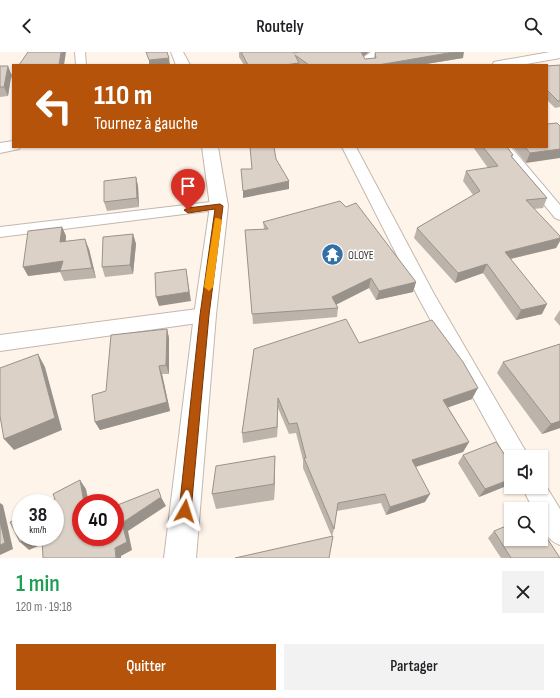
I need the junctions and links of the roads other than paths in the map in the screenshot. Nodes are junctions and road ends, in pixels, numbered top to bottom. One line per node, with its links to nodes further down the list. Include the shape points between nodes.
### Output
1 (80, 52): 5 (street)
2 (177, 52): 6 (street)
3 (378, 52): 7 (street, via 366,59)
4 (558, 54): 8 (street)
5 (81, 64)
6 (183, 64)
7 (368, 64)
8 (504, 64)
9 (12, 146): 10 (street)
10 (0, 148)
11 (210, 148): 14 (street)
12 (350, 148): 19 (street, via 427,297)
13 (505, 148): 15 (street)
14 (220, 206): 16 (street); 17 (street)
15 (560, 215)
16 (0, 232)
17 (205, 315): 18 (street); 22 (street)
18 (0, 343)
19 (514, 450)
20 (538, 494): 21 (street)
21 (560, 533)
22 (180, 558)

